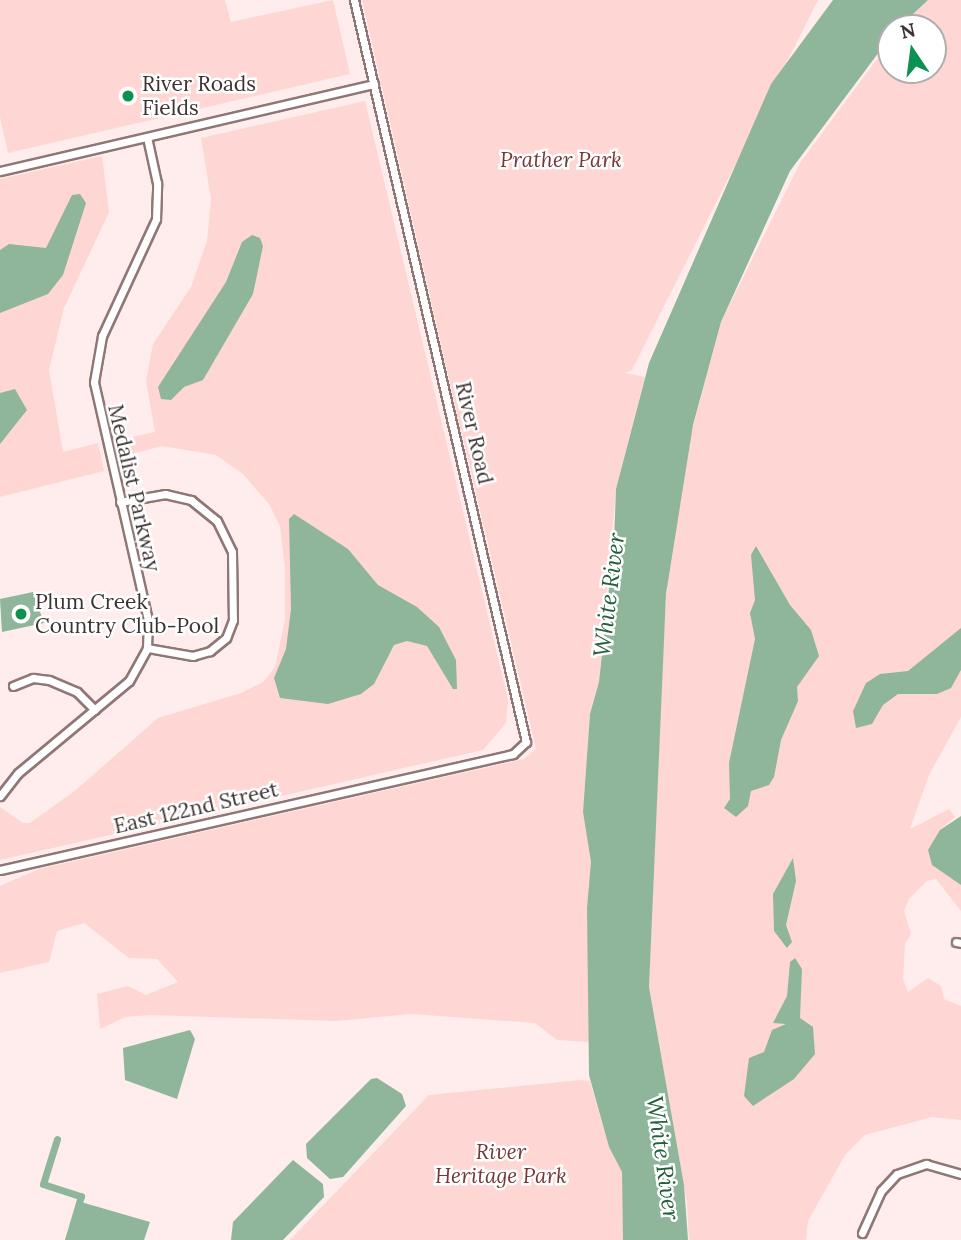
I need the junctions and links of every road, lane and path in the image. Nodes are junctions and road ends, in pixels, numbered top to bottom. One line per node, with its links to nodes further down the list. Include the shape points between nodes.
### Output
1 (354, 0): 2 (street, River Road)
2 (374, 84): 3 (street); 9 (street, River Road, via 527,736 524,748 513,754)
3 (147, 137): 4 (street); 5 (street, Medalist Parkway, via 157,183 156,219 102,335 95,367 96,401)
4 (0, 171)
5 (120, 502): 6 (street, Medalist Parkway, via 148,620); 6 (street, via 165,494 191,500 217,521 232,552 233,612 226,638 210,651 193,656)
6 (148, 648): 8 (street, via 129,681)
7 (13, 686): 8 (street, via 33,678 50,680 77,692)
8 (95, 709): 10 (street, via 19,773)
9 (400, 779): 11 (street, East 122nd Street)
10 (0, 796)
11 (0, 870)
12 (961, 1174): 13 (street, via 932,1164 902,1171 884,1186)
13 (862, 1233)

